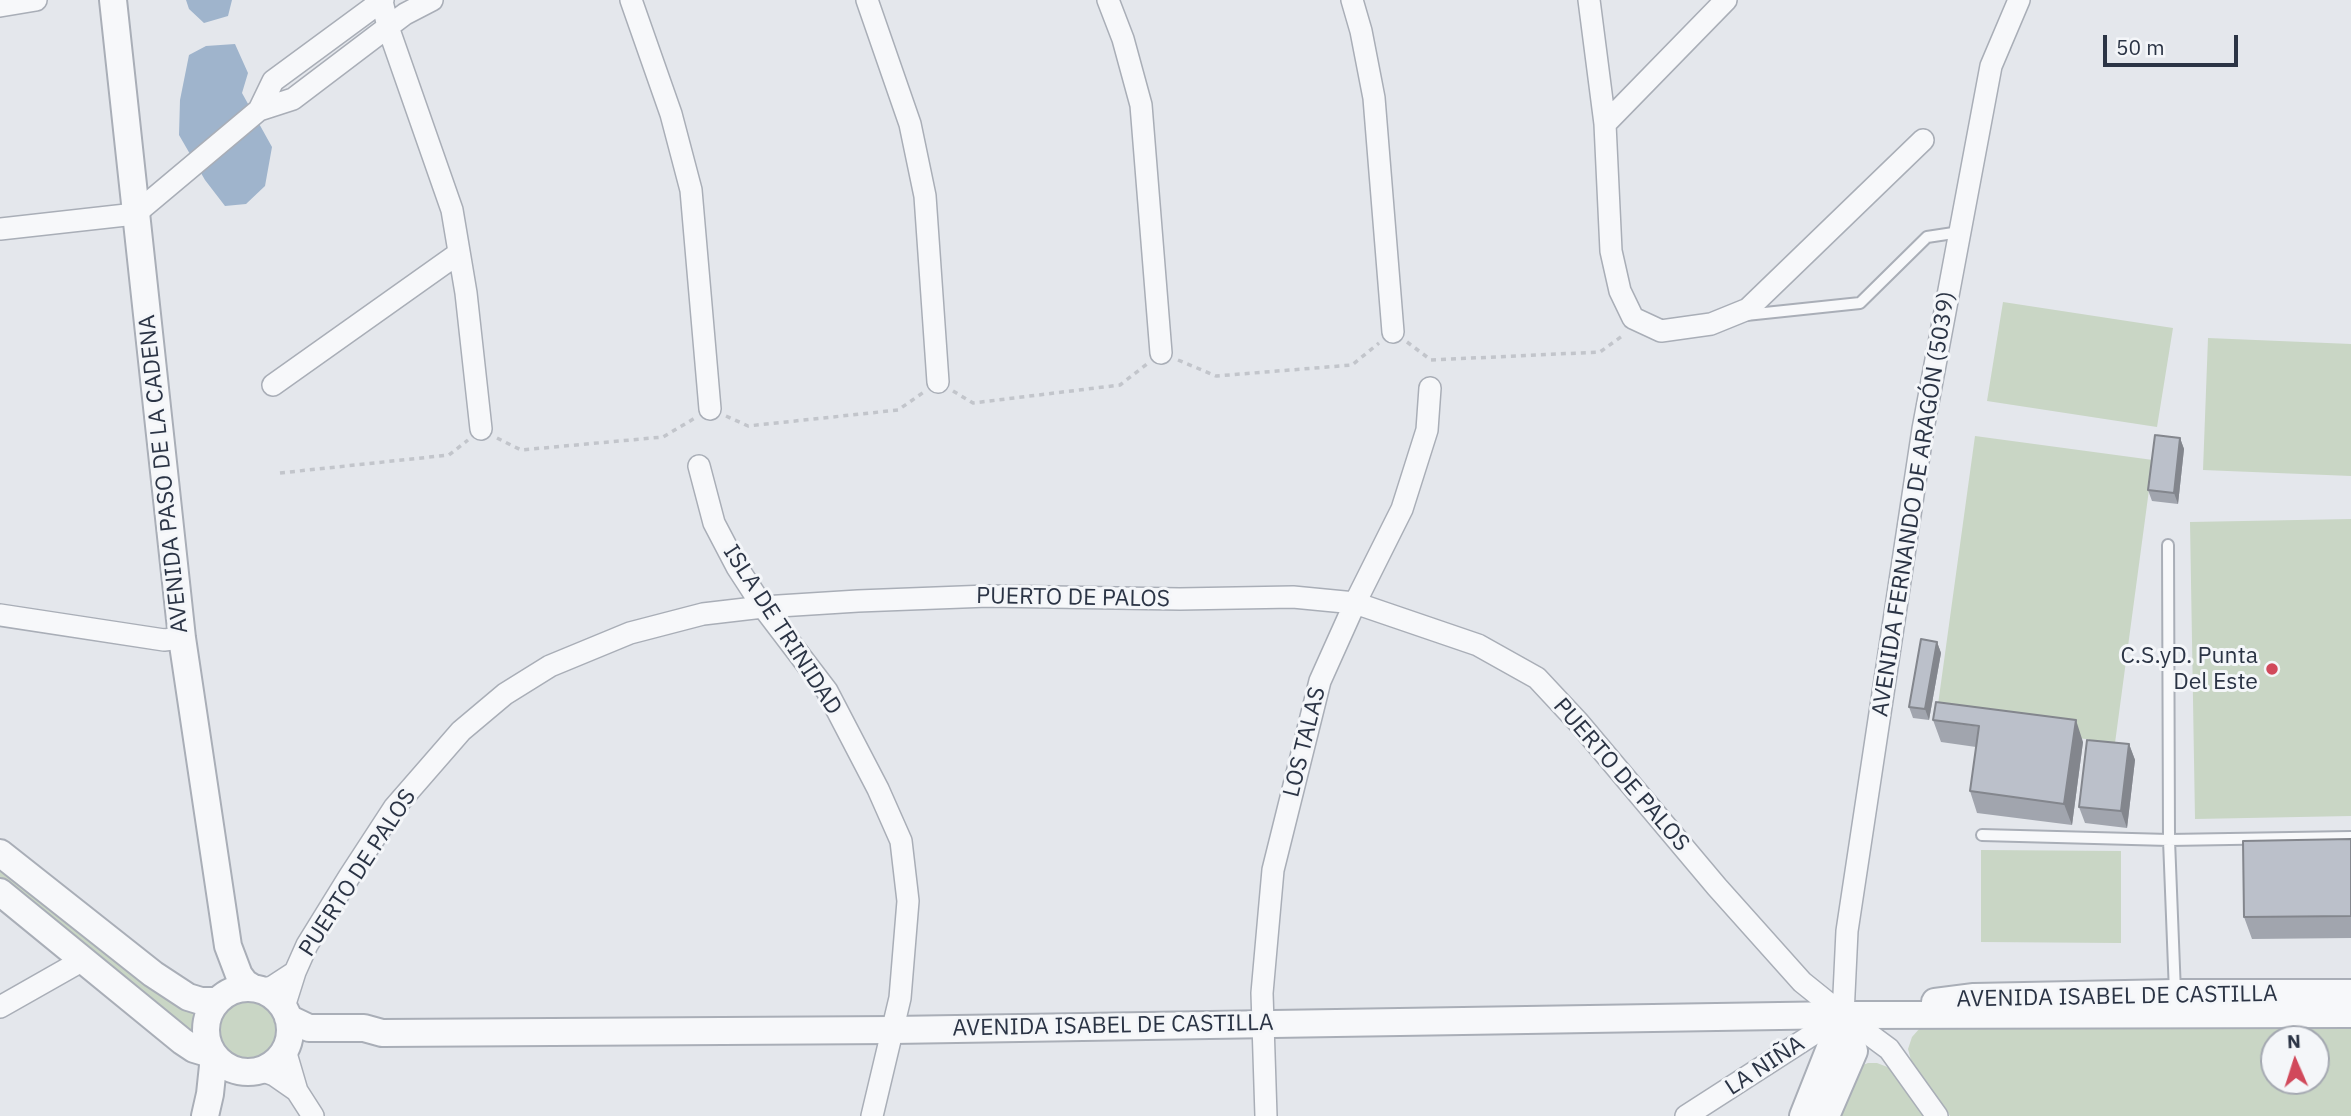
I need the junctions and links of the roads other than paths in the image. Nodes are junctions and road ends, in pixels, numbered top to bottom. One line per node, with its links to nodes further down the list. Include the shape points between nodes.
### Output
1 (36, 0): 12 (street)
2 (113, 0): 17 (street, AVENIDA PASO DE LA CADENA)
3 (383, 0): 13 (street); 14 (street, via 273,81)
4 (432, 0): 13 (street)
5 (631, 0): 27 (street, via 671,114 691,190)
6 (867, 0): 24 (street, via 910,124 925,196)
7 (1108, 0): 23 (street, via 1141,105)
8 (1352, 0): 22 (street, via 1374,98)
9 (1589, 0): 15 (street)
10 (1726, 0): 15 (street)
11 (2019, 0): 19 (street, AVENIDA FERNANDO DE ARAGÓN (5039), via 1992,66)
12 (0, 6)
13 (388, 27): 14 (street, via 293,99); 20 (street, via 452,210)
14 (257, 112): 17 (street)
15 (1605, 124): 21 (street, via 1611,251 1620,291 1633,318 1661,331 1711,324)
16 (1923, 140): 21 (street, via 1748,309)
17 (135, 214): 18 (street); 34 (street, AVENIDA PASO DE LA CADENA)
18 (0, 229)
19 (1960, 232): 21 (lane, via 1927,237 1860,303); 50 (street, AVENIDA FERNANDO DE ARAGÓN (5039), via 1923,429 1847,931)
20 (459, 253): 25 (street); 28 (street)
21 (1730, 316)
22 (1393, 332)
23 (1161, 353)
24 (938, 382)
25 (273, 385)
26 (1430, 388): 31 (street, LOS TALAS, via 1427,429 1402,509)
27 (710, 409)
28 (481, 429)
29 (699, 466): 32 (street, ISLA DE TRINIDAD, via 713,523)
30 (2168, 545): 37 (lane)
31 (1355, 603): 32 (street, PUERTO DE PALOS, via 1293,597 988,596); 50 (street, PUERTO DE PALOS, via 1478,645 1537,678 1802,982); 51 (street, LOS TALAS, via 1320,681 1273,870)
32 (763, 607): 42 (street, PUERTO DE PALOS, via 703,614 630,633 550,666 505,694 461,731 394,808 307,945); 52 (street, ISLA DE TRINIDAD, via 827,691 901,841 908,901)
33 (0, 615): 34 (street, via 164,640)
34 (182, 638): 40 (street, AVENIDA PASO DE LA CADENA)
35 (1982, 835): 37 (lane)
36 (2351, 837): 37 (lane)
37 (2169, 840): 44 (lane)
38 (0, 853): 46 (street, via 153,974 188,997)
39 (0, 892): 41 (street)
40 (228, 946): 43 (street, AVENIDA PASO DE LA CADENA, via 239,975); 46 (street, AVENIDA PASO DE LA CADENA)
41 (83, 960): 47 (street); 55 (street, via 182,1041)
42 (295, 972): 43 (street, PUERTO DE PALOS); 48 (street, PUERTO DE PALOS)
43 (257, 989): 46 (street, via 230,992); 48 (street, via 278,1000)
44 (2175, 993): 45 (street, AVENIDA ISABEL DE CASTILLA); 50 (street, AVENIDA ISABEL DE CASTILLA, via 1974,997)
45 (2351, 993)
46 (218, 999): 55 (street, via 206,1019 207,1042)
47 (0, 1007)
48 (286, 1013): 53 (street, via 310,1028 364,1028); 54 (street, via 290,1028)
49 (2351, 1014): 50 (street, AVENIDA ISABEL DE CASTILLA)
50 (1843, 1015): 51 (street, AVENIDA ISABEL DE CASTILLA); 62 (street, LA NIÑA); 63 (street); 64 (street, via 1854,1051); 65 (street, PUERTO DE PALOS, via 1889,1049)
51 (1263, 1024): 52 (street, AVENIDA ISABEL DE CASTILLA); 61 (street, LOS TALAS)
52 (893, 1030): 53 (street, AVENIDA ISABEL DE CASTILLA); 60 (street, ISLA DE TRINIDAD)
53 (382, 1033): 54 (street, via 305,1042)
54 (285, 1049): 56 (street, via 279,1059); 57 (street)
55 (214, 1055): 56 (street, via 227,1067); 58 (street)
56 (252, 1071): 57 (street, via 274,1075); 58 (street, via 231,1084)
57 (297, 1091): 59 (street)
58 (208, 1116)
59 (313, 1116)
60 (872, 1116)
61 (1266, 1116)
62 (1686, 1116)
63 (1803, 1116)
64 (1826, 1116)
65 (1937, 1116)

